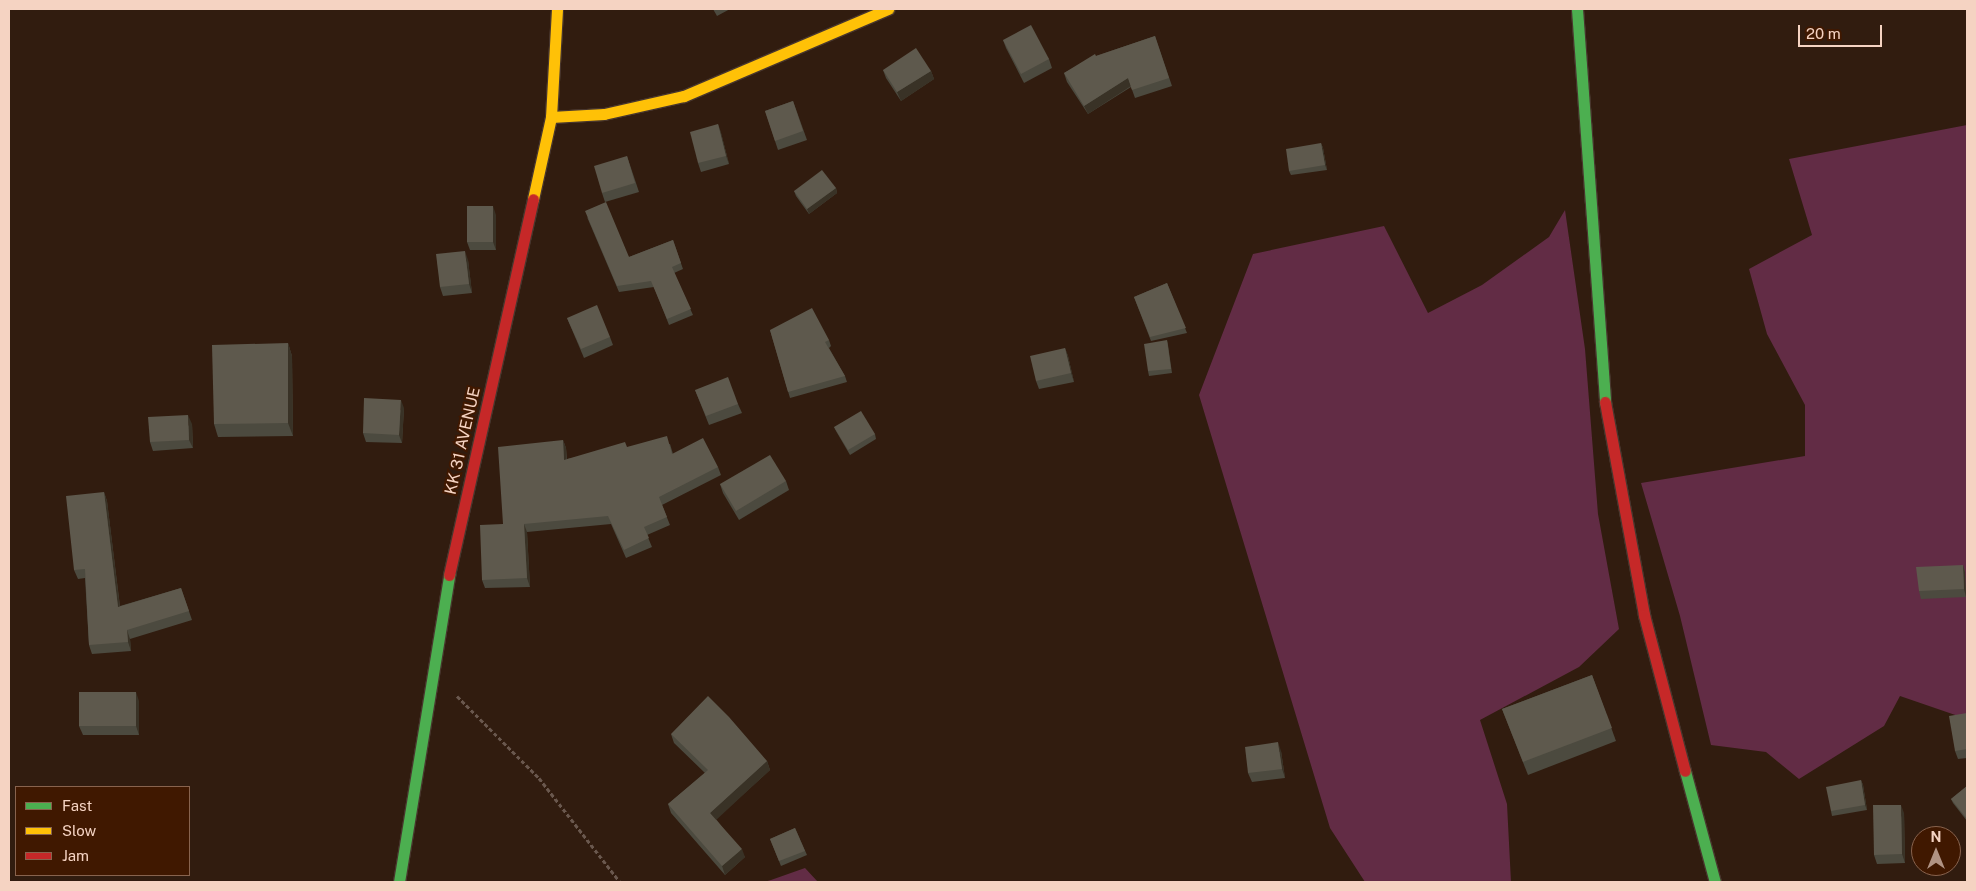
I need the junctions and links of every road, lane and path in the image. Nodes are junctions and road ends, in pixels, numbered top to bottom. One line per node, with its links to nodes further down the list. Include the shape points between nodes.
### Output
1 (557, 9): 4 (street, KK 31 AVENUE)
2 (888, 9): 4 (street, via 684,96 604,114)
3 (1577, 9): 8 (street, via 1605,406 1644,615)
4 (551, 117): 5 (street, KK 31 AVENUE, via 482,436 455,541)
5 (433, 672): 6 (street, KK 31 AVENUE); 7 (path, via 539,778)
6 (400, 882)
7 (620, 882)
8 (1715, 882)

